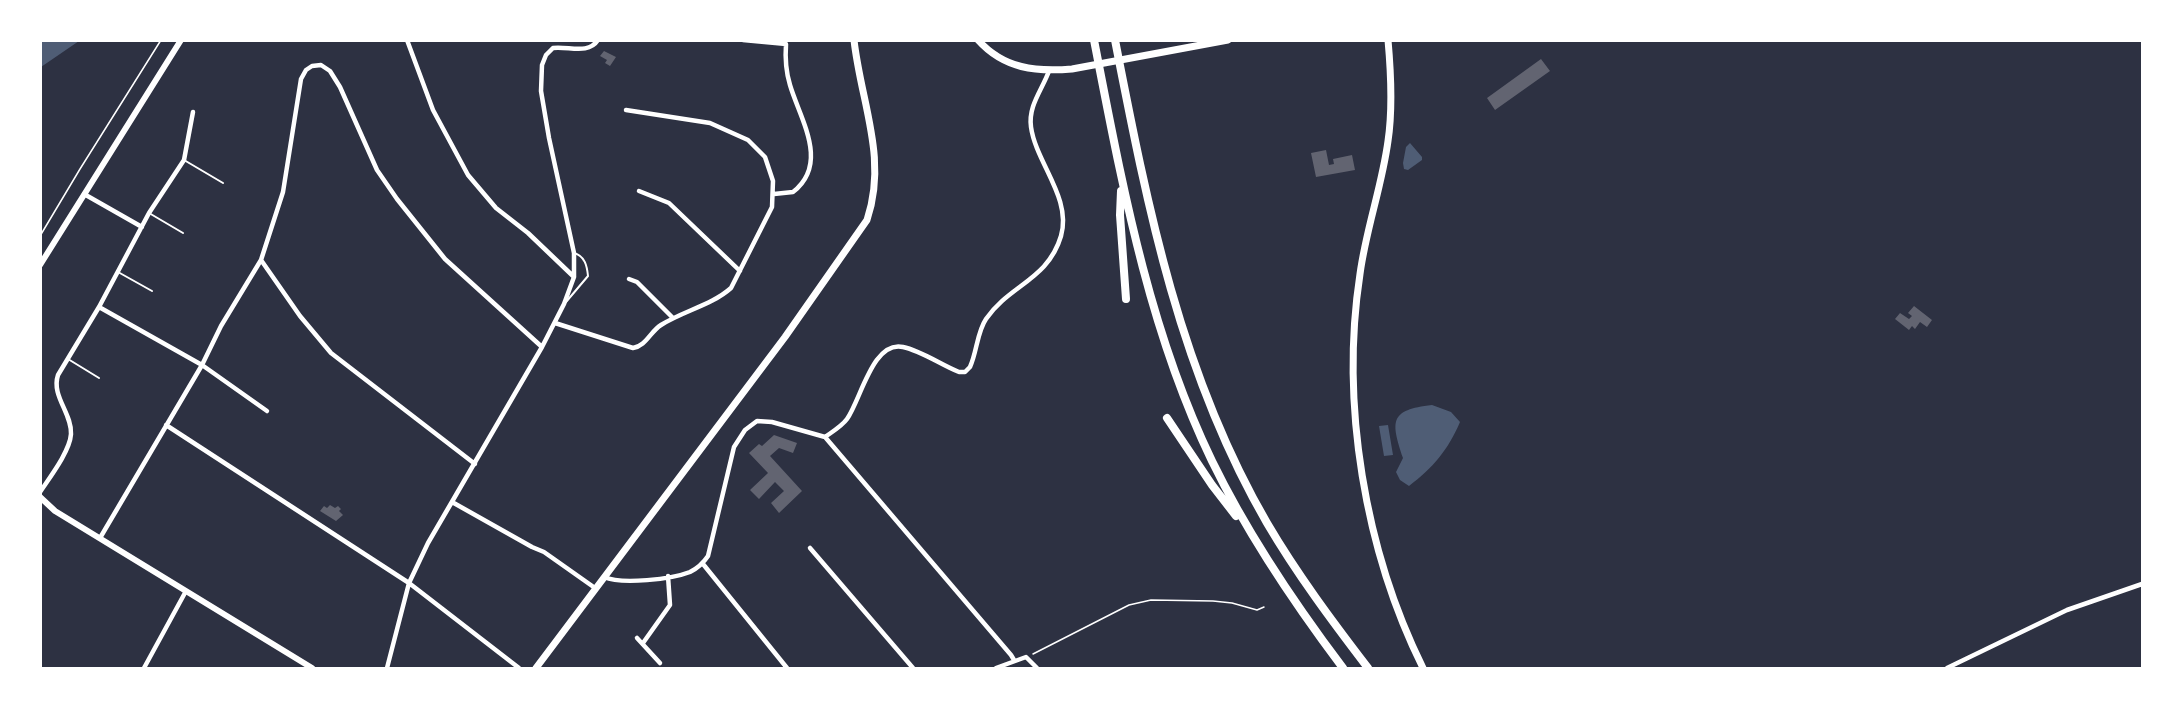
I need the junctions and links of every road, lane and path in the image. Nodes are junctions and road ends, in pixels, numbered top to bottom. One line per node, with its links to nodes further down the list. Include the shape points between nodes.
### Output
1 (161, 40): 24 (path)
2 (181, 40): 19 (street)
3 (407, 40): 30 (street, via 433,110 468,176 496,208)
4 (598, 40): 25 (street, via 587,49 554,48 546,55 540,79)
5 (743, 40): 20 (street, via 786,44 788,80 809,134 807,178 793,192)
6 (854, 40): 55 (main road, via 876,167 867,220 785,338)
7 (978, 40): 12 (main road, via 1012,65)
8 (1094, 40): 16 (highway)
9 (1115, 40): 76 (highway, via 1158,246 1201,385 1267,522)
10 (1228, 40): 12 (main road)
11 (1388, 40): 77 (main road, via 1389,139 1357,291 1354,410 1364,482 1382,564)
12 (1049, 71): 45 (street, via 1033,103 1031,127 1062,216 1062,234 1049,261 984,321 974,359 965,372 903,347 886,350 874,361 846,422)
13 (626, 110): 20 (street, via 710,123 742,136 765,157)
14 (193, 112): 15 (street)
15 (184, 160): 17 (lane); 21 (street)
16 (1121, 178): 33 (highway); 50 (highway, via 1175,372 1212,460)
17 (223, 183)
18 (639, 191): 29 (street, via 669,203)
19 (84, 194): 22 (street); 27 (street)
20 (774, 194): 29 (street, via 772,207)
21 (150, 213): 22 (street); 23 (lane)
22 (142, 227): 28 (street)
23 (183, 233)
24 (40, 236)
25 (574, 253): 30 (street); 34 (lane, via 586,264 588,276)
26 (261, 260): 38 (street, via 284,192 299,91 306,70 321,65 340,87 377,170 445,259); 40 (street); 46 (street, via 331,353)
27 (40, 265)
28 (117, 271): 32 (lane); 35 (street)
29 (740, 271): 36 (street, via 722,296)
30 (574, 277): 34 (street)
31 (629, 279): 36 (street, via 637,282)
32 (152, 291)
33 (1125, 299)
34 (564, 304): 37 (street)
35 (99, 307): 39 (street); 40 (street)
36 (673, 318): 37 (street, via 633,348)
37 (555, 323): 38 (street)
38 (542, 347): 46 (street)
39 (68, 359): 41 (lane); 47 (street, via 55,383 72,432 70,443)
40 (202, 365): 42 (street); 44 (street)
41 (99, 378)
42 (267, 411)
43 (1167, 418): 50 (highway)
44 (166, 424): 51 (street); 56 (street)
45 (825, 437): 53 (street, via 772,422 757,421 745,430 734,447); 64 (street)
46 (474, 464): 49 (street)
47 (40, 492)
48 (40, 497): 51 (street, via 55,511)
49 (452, 502): 56 (street); 58 (street, via 544,552)
50 (1249, 532): 75 (highway)
51 (100, 538): 59 (street)
52 (810, 548): 72 (street)
53 (703, 564): 54 (street); 71 (street)
54 (668, 576): 55 (street, via 620,582); 62 (street, via 670,605)
55 (603, 577): 58 (main road)
56 (410, 583): 68 (street); 69 (street)
57 (2142, 584): 78 (street, via 2067,610)
58 (595, 588): 70 (main road)
59 (186, 591): 66 (street); 67 (street)
60 (1264, 607): 63 (path, via 1257,610 1213,601 1151,600 1129,605)
61 (637, 638): 62 (street)
62 (643, 644): 65 (street)
63 (1026, 657): 64 (street); 74 (street)
64 (1014, 660): 73 (street)
65 (660, 663)
66 (144, 669)
67 (312, 669)
68 (387, 669)
69 (519, 669)
70 (536, 669)
71 (787, 669)
72 (914, 669)
73 (996, 669)
74 (1037, 669)
75 (1343, 669)
76 (1368, 669)
77 (1423, 669)
78 (1947, 669)

